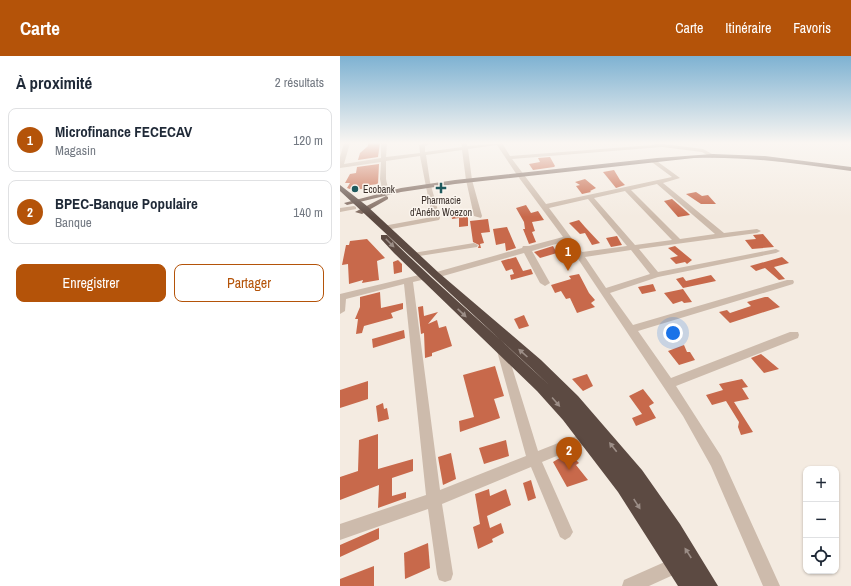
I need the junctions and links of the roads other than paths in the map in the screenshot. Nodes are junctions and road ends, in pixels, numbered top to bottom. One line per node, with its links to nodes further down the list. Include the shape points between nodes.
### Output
1 (383, 168): 16 (street)
2 (424, 168): 12 (street)
3 (467, 168): 10 (street)
4 (516, 168): 9 (street)
5 (579, 168): 9 (main road)
6 (662, 168): 11 (street, via 676,178)
7 (841, 168): 8 (main road)
8 (851, 169)
9 (520, 174): 10 (main road); 19 (street)
10 (469, 180): 12 (main road); 21 (street)
11 (658, 182): 15 (street); 24 (street)
12 (427, 185): 14 (main road); 22 (street, via 435,218)
13 (340, 187): 18 (highway)
14 (406, 189): 16 (main road); 18 (main road)
15 (627, 189): 17 (street); 26 (street)
16 (386, 193): 18 (main road)
17 (589, 196): 19 (street); 29 (street)
18 (354, 205): 20 (street); 22 (highway); 34 (highway, one-way to 34)
19 (543, 207): 25 (street)
20 (340, 210)
21 (478, 216)
22 (386, 228): 31 (highway)
23 (757, 231): 24 (street)
24 (721, 236): 26 (street)
25 (568, 238): 28 (street); 32 (street)
26 (677, 241): 29 (street)
27 (474, 244): 31 (street)
28 (526, 248): 34 (street); 36 (street)
29 (633, 249): 32 (street); 33 (street)
30 (776, 251): 33 (street)
31 (413, 255): 34 (highway)
32 (579, 255): 37 (street)
33 (656, 275): 37 (street)
34 (423, 277): 38 (street); 42 (highway, one-way to 42); 46 (street); 53 (highway, one-way to 34, via 647,490 599,429 550,377)
35 (790, 282): 40 (street)
36 (545, 283)
37 (604, 292): 40 (street)
38 (340, 297): 39 (street)
39 (340, 311)
40 (631, 328): 43 (street)
41 (794, 335): 43 (street)
42 (502, 350): 44 (highway, one-way to 44, via 549,394); 45 (street)
43 (669, 384): 54 (street, via 716,461)
44 (586, 438): 45 (street); 49 (highway, one-way to 49, via 627,490)
45 (534, 459): 46 (street); 48 (street)
46 (434, 500): 47 (street); 50 (street)
47 (340, 532)
48 (565, 532)
49 (676, 565): 51 (street); 52 (highway)
50 (444, 574)
51 (630, 586)
52 (689, 586)
53 (708, 586)
54 (772, 586)

